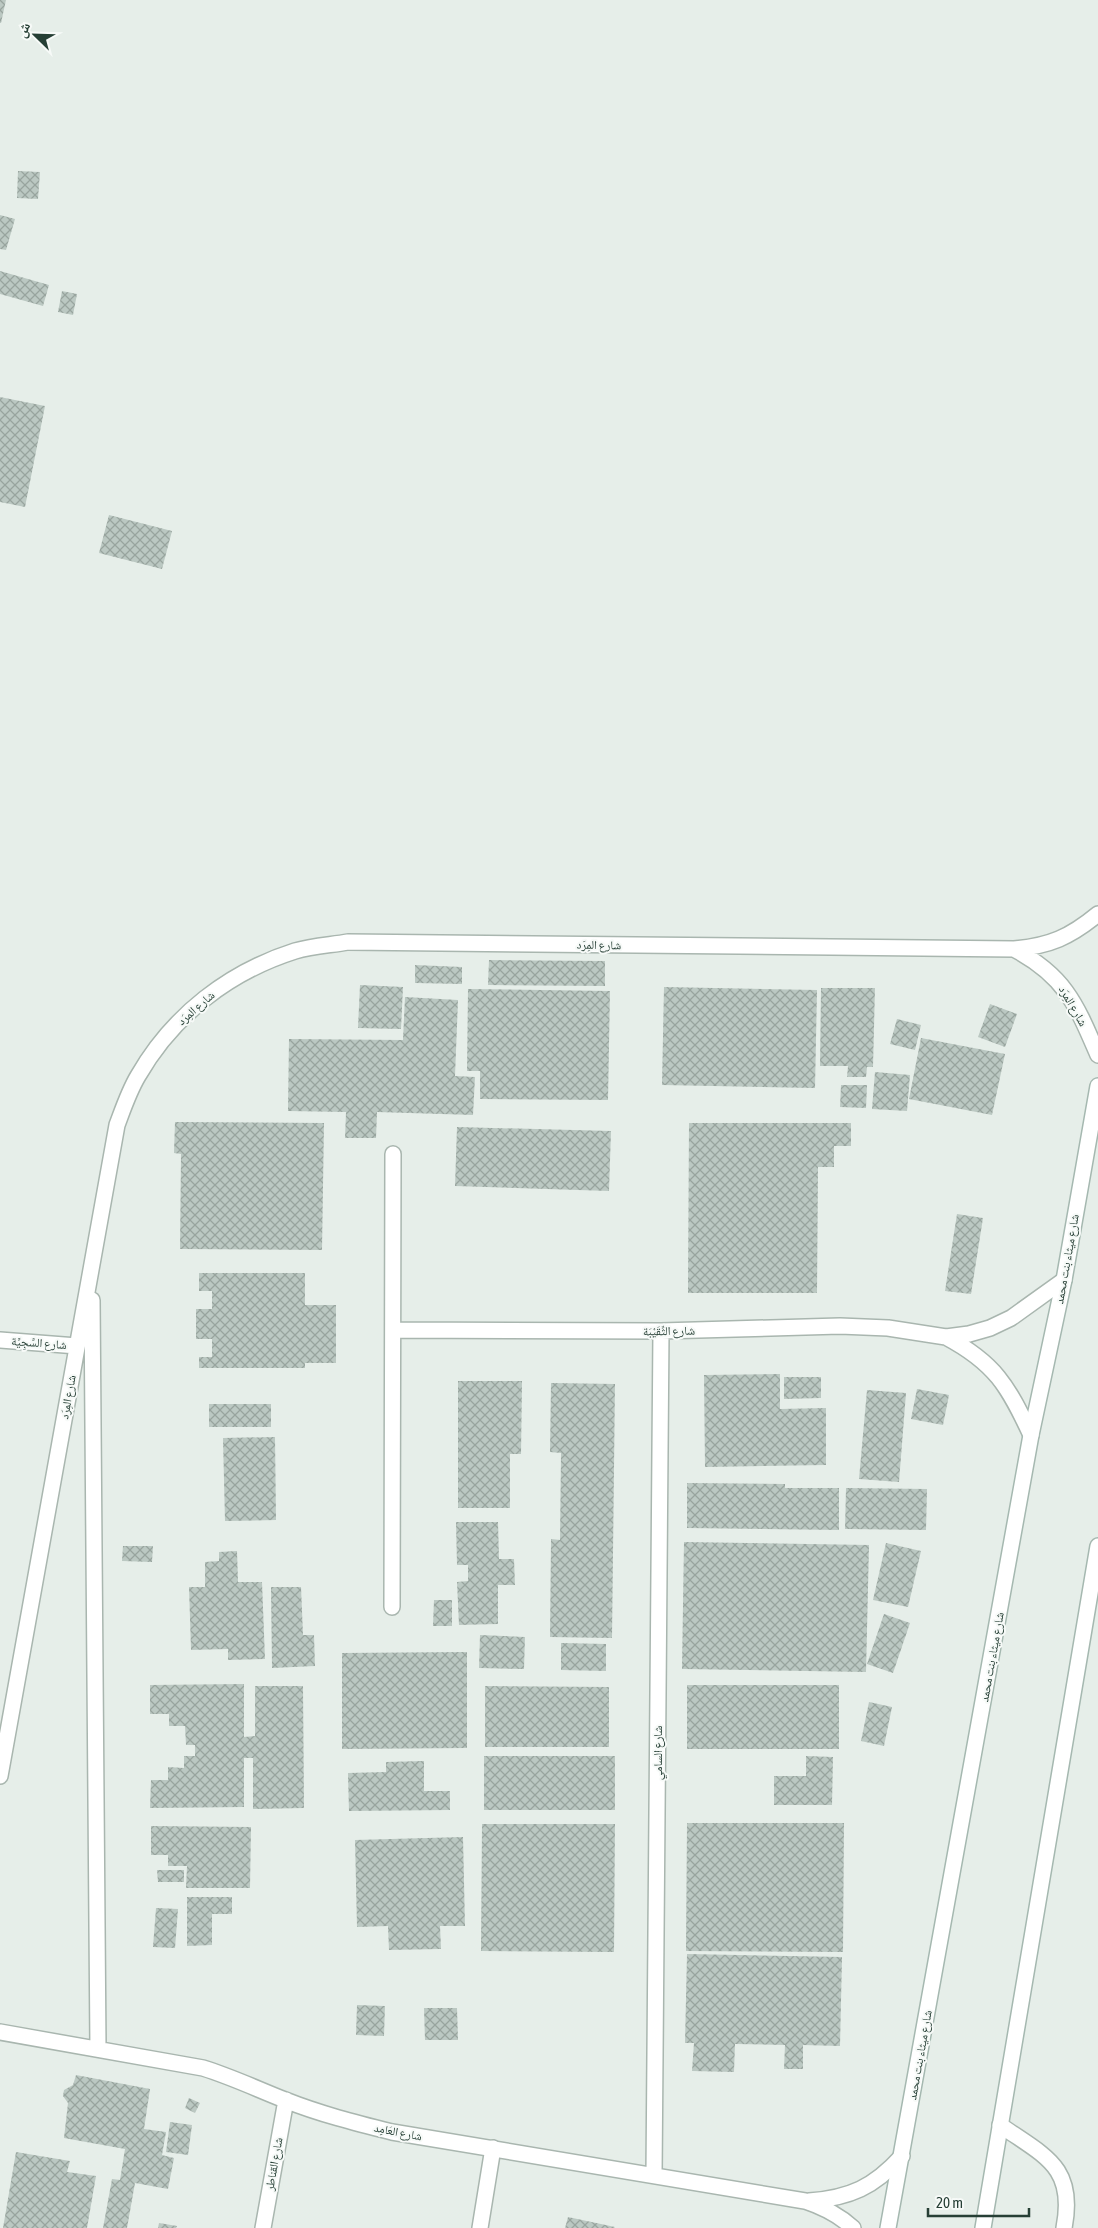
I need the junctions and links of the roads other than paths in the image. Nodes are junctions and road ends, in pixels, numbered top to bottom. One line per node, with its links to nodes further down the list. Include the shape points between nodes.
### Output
1 (1098, 914): 2 (street, شارع المِرَد, via 1061,939 1038,947)
2 (1014, 950): 3 (street, شارع المِرَد, via 1047,970 1061,984 1082,1018); 6 (street, شارع المِرَد, via 348,942 297,950 248,970 204,997 167,1034 137,1076 117,1125)
3 (1098, 1055)
4 (1098, 1086): 7 (street, شارع ميثاء بنت محمد)
5 (393, 1154): 8 (street)
6 (92, 1260): 12 (street, شارع المِرَد); 18 (street)
7 (1064, 1280): 10 (street, شارع الثِّقَيْبَة, via 1011,1318 990,1328); 13 (street, شارع ميثاء بنت محمد)
8 (392, 1330): 9 (street, شارع الثِّقَيْبَة); 15 (street)
9 (661, 1331): 10 (street, شارع الثِّقَيْبَة, via 840,1326 888,1328); 23 (street, شارع السامي)
10 (946, 1337): 13 (street, شارع الثِّقَيْبَة, via 984,1361 1000,1377)
11 (0, 1340): 12 (street, شارع السَّجِيَّة)
12 (77, 1346): 16 (street, شارع المِرَد)
13 (1031, 1435): 22 (street, شارع ميثاء بنت محمد)
14 (1098, 1546): 20 (street)
15 (392, 1607)
16 (0, 1776)
17 (0, 2032): 18 (street, شارع العَامِد)
18 (98, 2049): 19 (street, شارع العَامِد, via 203,2068 234,2077)
19 (286, 2100): 21 (street, شارع العَامِد, via 392,2132); 25 (street, شارع القناطر)
20 (1000, 2125): 29 (street); 30 (street, via 1058,2170 1067,2194)
21 (493, 2148): 23 (street, شارع العَامِد); 26 (street)
22 (902, 2156): 24 (street, شارع العَامِد, via 887,2173 868,2186 847,2195); 28 (street, شارع ميثاء بنت محمد)
23 (654, 2175): 24 (street, شارع العَامِد)
24 (805, 2201): 27 (street, شارع العَامِد, via 823,2207)
25 (263, 2228)
26 (480, 2228)
27 (853, 2228)
28 (888, 2228)
29 (983, 2228)
30 (1064, 2228)

